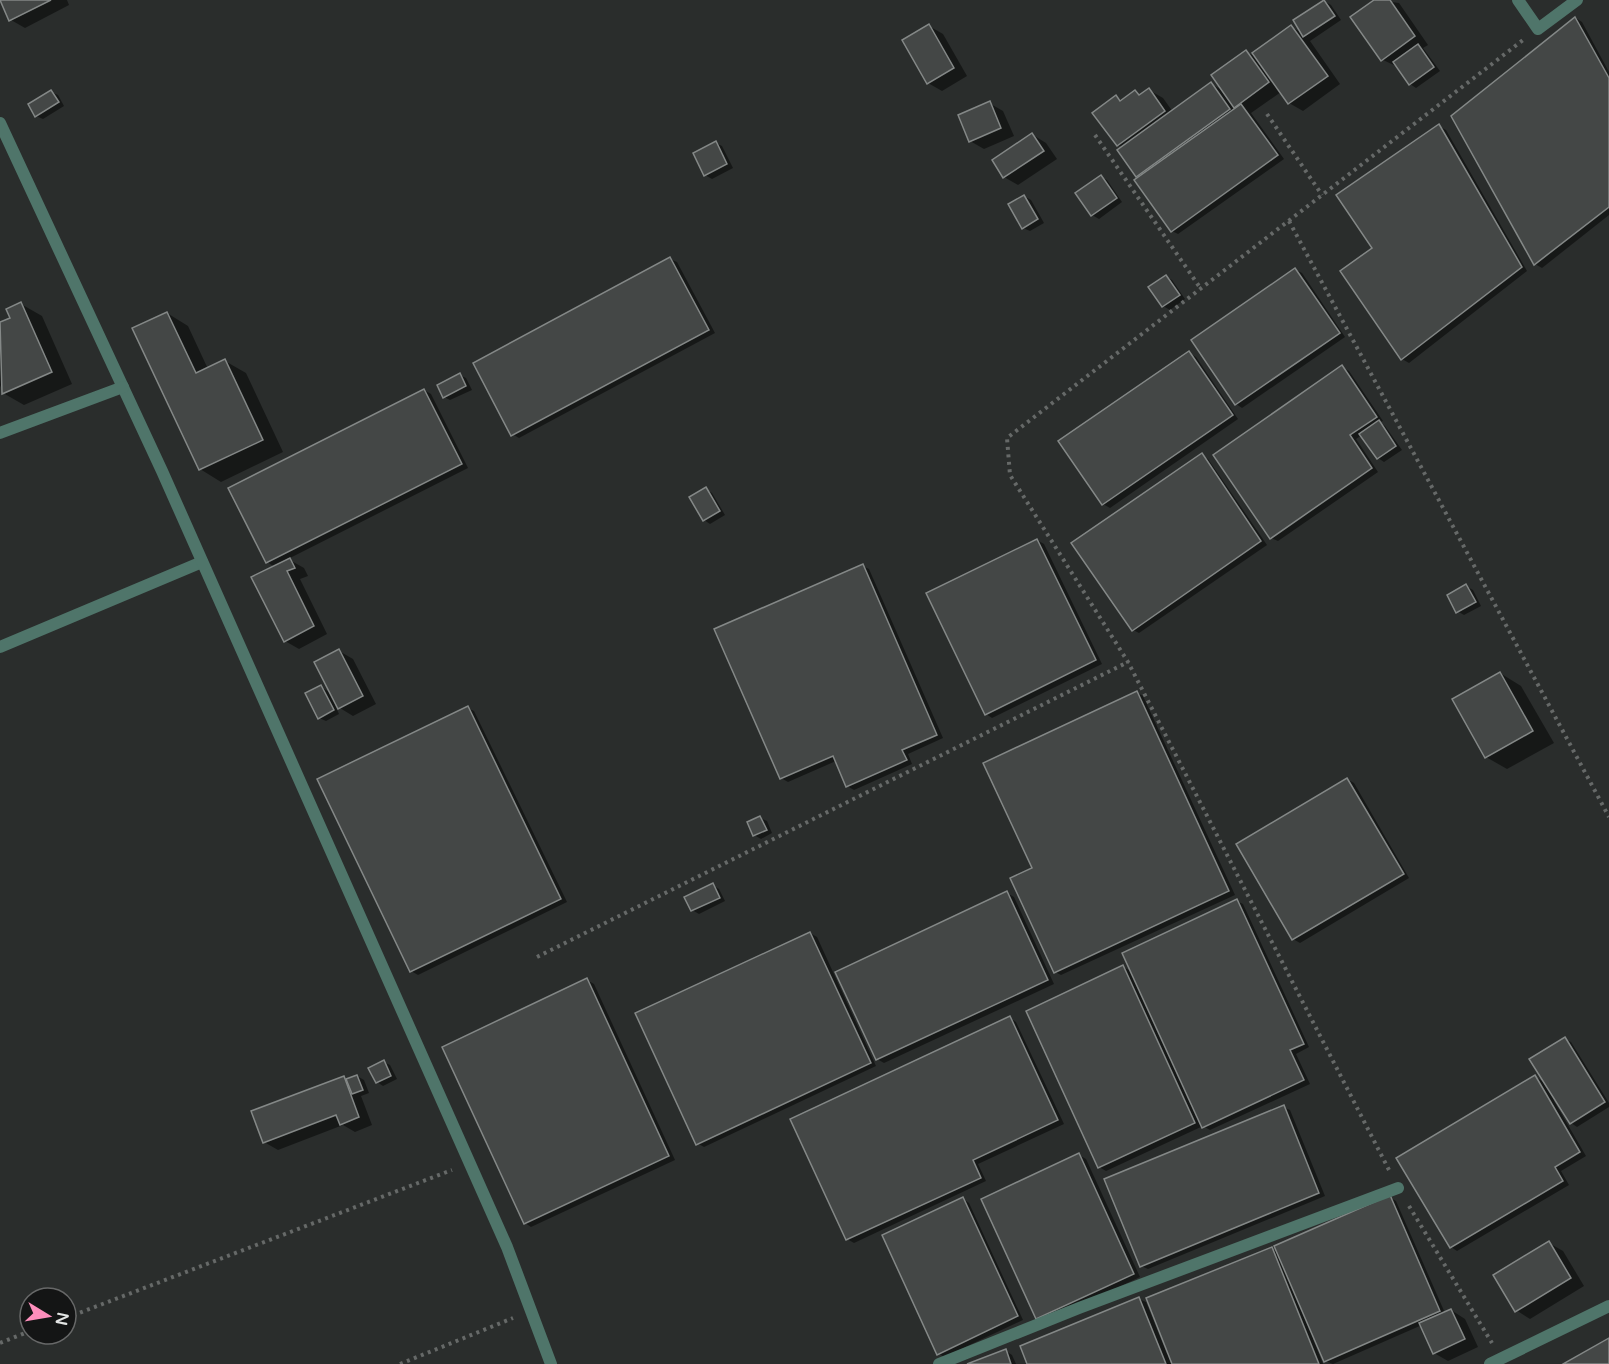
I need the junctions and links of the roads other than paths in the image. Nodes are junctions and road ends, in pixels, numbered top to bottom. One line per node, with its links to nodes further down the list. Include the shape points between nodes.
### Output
1 (1518, 0): 2 (street, via 1538,29)
2 (1577, 0)
3 (0, 123): 4 (street)
4 (123, 387): 5 (street); 6 (street)
5 (0, 433)
6 (202, 562): 7 (street); 10 (street, via 507,1247)
7 (0, 647)
8 (1398, 1188): 11 (street)
9 (1609, 1306): 12 (street)
10 (551, 1364)
11 (939, 1364)
12 (1490, 1364)

